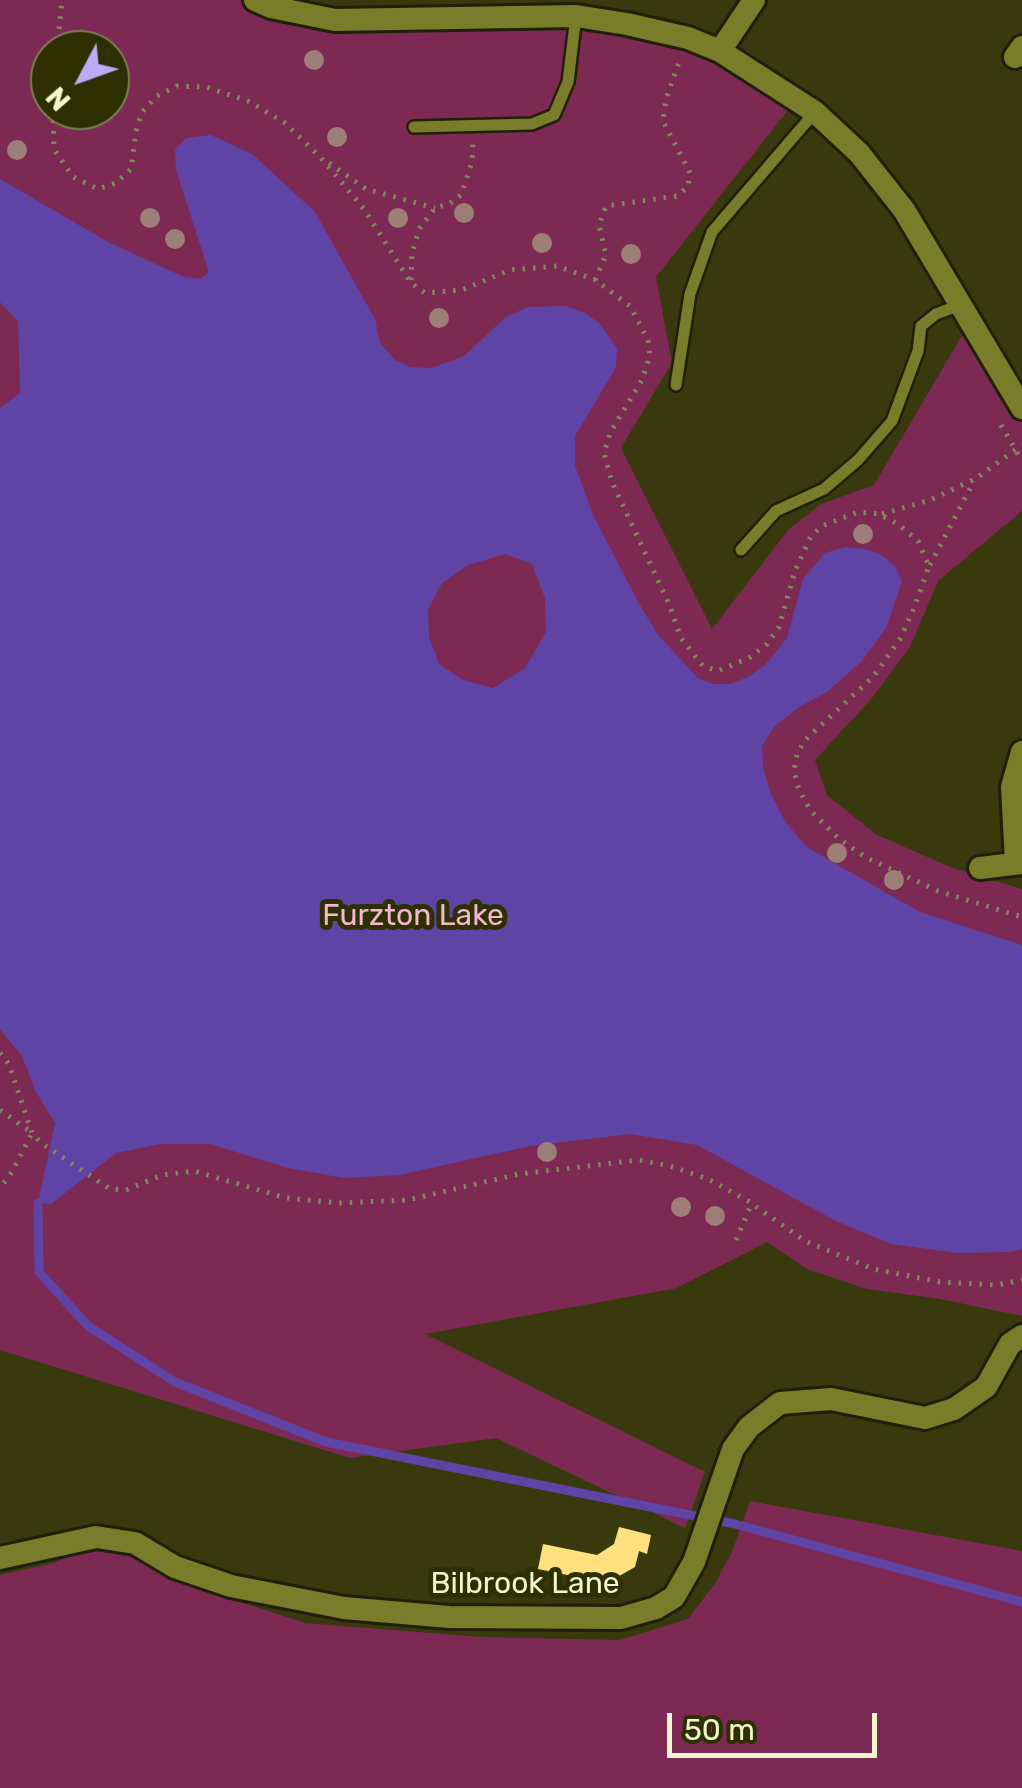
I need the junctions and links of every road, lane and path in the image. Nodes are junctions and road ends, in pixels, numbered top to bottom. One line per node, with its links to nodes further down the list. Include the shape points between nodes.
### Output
1 (62, 0): 5 (path)
2 (255, 0): 4 (street, via 334,20)
3 (754, 0): 7 (street)
4 (576, 16): 6 (street); 10 (lane, via 568,82 554,115 532,124)
5 (59, 30)
6 (688, 38): 7 (street); 14 (path, via 663,121 690,172 688,187 676,196 606,206 599,224 606,256)
7 (720, 51): 8 (street)
8 (815, 112): 16 (street, via 860,153 904,210); 17 (lane, via 712,232 690,294)
9 (414, 127): 10 (lane)
10 (474, 127): 13 (path, via 466,187)
11 (54, 130): 12 (path, via 54,149 73,176 98,189 131,169 142,112 157,96 178,86 206,87 286,123)
12 (321, 158): 13 (path, via 366,189); 15 (path, via 364,208)
13 (435, 208): 15 (path, via 419,228)
14 (596, 280): 15 (path, via 557,266 529,266 438,294); 24 (path, via 640,320 650,356 604,454 681,638 703,666 718,671 768,644 794,571 822,526 858,512)
15 (411, 284)
16 (960, 305): 18 (street); 25 (lane, via 922,326 892,420 858,460 824,489 776,511)
17 (676, 385)
18 (1022, 408)
19 (999, 422): 21 (path)
20 (1022, 444): 21 (path)
21 (1015, 450): 22 (path); 23 (path)
22 (1022, 461)
23 (976, 479): 24 (path); 26 (path)
24 (879, 514): 26 (path, via 918,541)
25 (741, 550)
26 (929, 566): 30 (path, via 900,639 872,677 805,740 794,771 799,790 811,811 867,858 938,891)
27 (1022, 752): 28 (street, via 1012,787)
28 (1019, 863): 29 (street)
29 (980, 868)
30 (1022, 917)
31 (0, 1052): 33 (path)
32 (0, 1110): 33 (path)
33 (32, 1132): 34 (path); 35 (path, via 110,1189 194,1171 286,1198 408,1200 519,1174 639,1160 708,1178)
34 (0, 1188)
35 (752, 1203): 36 (path); 37 (path, via 806,1241 872,1270 940,1282)
36 (736, 1240)
37 (1022, 1280)
38 (1022, 1336): 39 (street, Bilbrook Lane, via 1010,1344 986,1387 954,1410 924,1418 831,1400 780,1403 733,1448 694,1562 674,1597 622,1618 450,1618 344,1608 231,1586 175,1567 135,1543 96,1536)
39 (0, 1558)

